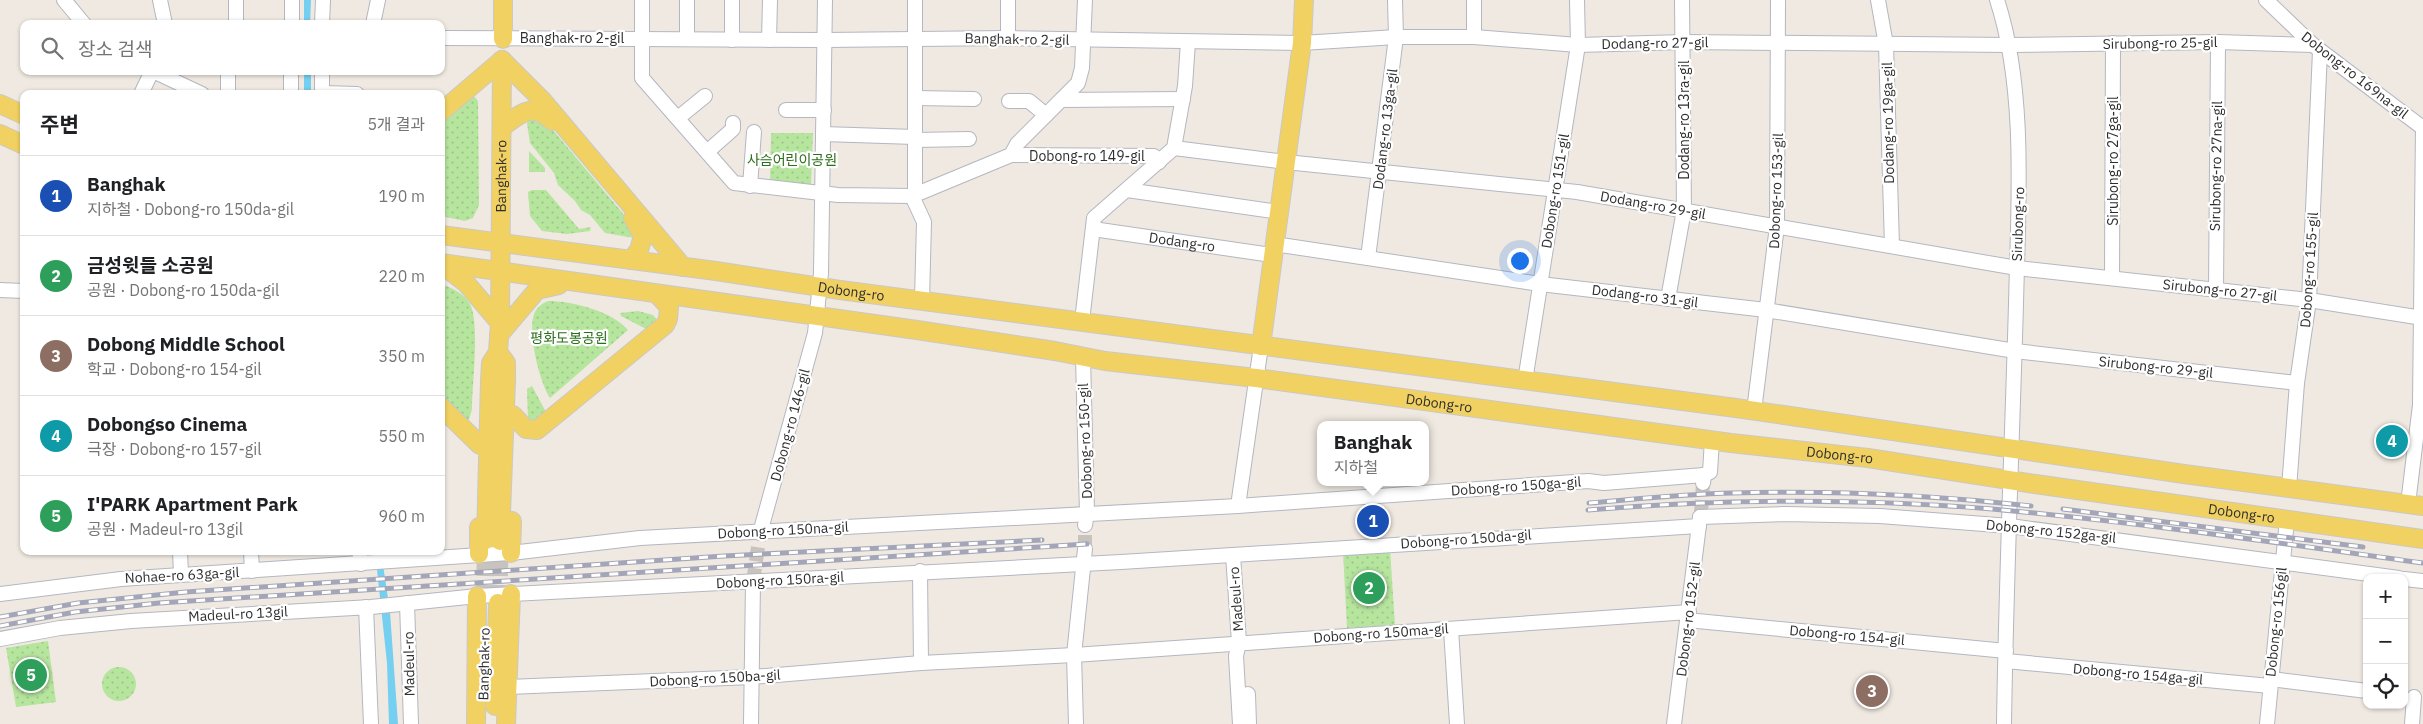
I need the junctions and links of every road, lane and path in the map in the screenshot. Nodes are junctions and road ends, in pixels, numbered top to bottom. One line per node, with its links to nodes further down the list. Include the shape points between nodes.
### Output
1 (64, 0): 25 (street)
2 (160, 0): 26 (street)
3 (236, 0): 27 (street)
4 (292, 0): 28 (street)
5 (323, 0): 29 (street)
6 (378, 0): 30 (street)
7 (503, 0): 37 (main road, Banghak-ro)
8 (642, 0): 34 (street, Banghak-ro 2-gil)
9 (687, 0): 38 (street)
10 (732, 0): 39 (street)
11 (770, 0): 40 (street)
12 (825, 0): 41 (street, Dobong-ro 146-gil)
13 (915, 0): 35 (street)
14 (1008, 0): 36 (street)
15 (1085, 0): 42 (street)
16 (1304, 0): 46 (main road)
17 (1395, 0): 31 (street, Dodang-ro 13ga-gil)
18 (1474, 0): 32 (street)
19 (1577, 0): 49 (street, Dobong-ro 151-gil)
20 (1682, 0): 44 (street, Dodang-ro 13ra-gil)
21 (1778, 0): 47 (street, Dobong-ro 153-gil)
22 (1878, 0): 50 (street, Dodang-ro 19ga-gil)
23 (1997, 0): 51 (street, Sirubong-ro)
24 (2266, 0): 52 (street, Dobong-ro 169na-gil)
25 (81, 20)
26 (164, 20)
27 (236, 20)
28 (292, 20)
29 (322, 20)
30 (374, 20)
31 (1396, 37): 32 (street, Dodang-ro 27-gil); 46 (street, Dodang-ro 27-gil); 91 (street, Dodang-ro 13ga-gil)
32 (1474, 37): 49 (street, Dodang-ro 27-gil)
33 (445, 38): 37 (street, Banghak-ro 2-gil)
34 (642, 38): 37 (street, Banghak-ro 2-gil); 38 (street, Banghak-ro 2-gil); 76 (street, via 642,78)
35 (915, 38): 36 (street, Banghak-ro 2-gil); 41 (street, Banghak-ro 2-gil); 65 (street)
36 (1008, 38): 42 (street, Banghak-ro 2-gil)
37 (503, 39): 53 (street, Banghak-ro)
38 (687, 39): 39 (street, Banghak-ro 2-gil)
39 (732, 40): 40 (street, Banghak-ro 2-gil)
40 (770, 40): 41 (street, Banghak-ro 2-gil)
41 (825, 40): 73 (street, Dobong-ro 146-gil)
42 (1084, 40): 43 (street, Banghak-ro 2-gil); 68 (street, via 1078,84)
43 (1188, 42): 46 (street, Banghak-ro 2-gil); 67 (street)
44 (1684, 42): 47 (street, Dodang-ro 27-gil); 49 (street, Dodang-ro 27-gil); 97 (street, Dodang-ro 13ra-gil)
45 (2218, 42): 48 (street, Sirubong-ro 25-gil); 52 (street, Sirubong-ro 25-gil); 117 (street, Sirubong-ro 27na-gil)
46 (1302, 43): 90 (main road)
47 (1779, 44): 50 (street, Dodang-ro 27-gil); 99 (street, Dobong-ro 153-gil)
48 (2113, 44): 51 (street, Sirubong-ro 25-gil); 112 (street, Sirubong-ro 27ga-gil)
49 (1578, 45): 93 (street, Dobong-ro 151-gil)
50 (1886, 45): 51 (street, Dodang-ro 27-gil); 103 (street, Dodang-ro 19ga-gil)
51 (2008, 45): 110 (street, Sirubong-ro, via 2020,172)
52 (2317, 48): 79 (street, Dobong-ro 169na-gil); 122 (street, Dobong-ro 155-gil)
53 (502, 60): 71 (main road); 78 (main road, Banghak-ro); 109 (main road, via 542,100)
54 (150, 75): 59 (street)
55 (161, 75): 60 (street)
56 (228, 75): 61 (street)
57 (291, 75): 62 (street)
58 (322, 75): 63 (street)
59 (143, 90)
60 (193, 90)
61 (228, 90)
62 (291, 90)
63 (322, 90)
64 (705, 96): 76 (street)
65 (916, 98): 66 (street); 83 (street)
66 (974, 99)
67 (1182, 99): 68 (street); 86 (street)
68 (1061, 100): 75 (street)
69 (1009, 101): 75 (street, via 1028,101)
70 (0, 104): 74 (main road)
71 (445, 109)
72 (786, 110): 73 (street)
73 (824, 110): 82 (street, Dobong-ro 146-gil)
74 (20, 113)
75 (1046, 115): 88 (street, via 1017,144)
76 (678, 118): 87 (street)
77 (734, 123): 87 (street, via 733,129)
78 (502, 127): 102 (main road, Banghak-ro); 106 (main road, via 530,110 546,115 638,223 642,244)
79 (2423, 128): 125 (street)
80 (754, 132): 92 (street)
81 (0, 134): 85 (main road)
82 (823, 134): 83 (street); 95 (street, Dobong-ro 146-gil)
83 (915, 138): 84 (street); 96 (street)
84 (969, 139)
85 (20, 143)
86 (1174, 148): 89 (street, Dobong-ro 149-gil); 90 (street)
87 (707, 152): 92 (street, via 734,183)
88 (1011, 155): 89 (street, Dobong-ro 149-gil, via 1154,156); 96 (street)
89 (1158, 162): 94 (street, Dobong-ro 149-gil)
90 (1286, 162): 91 (street, Dodang-ro 29-gil); 98 (main road)
91 (1380, 172): 93 (street, Dodang-ro 29-gil); 105 (street, Dodang-ro 13ga-gil)
92 (750, 186): 95 (street)
93 (1556, 189): 97 (street, Dodang-ro 29-gil); 114 (street, Dobong-ro 151-gil)
94 (1126, 190): 98 (street); 100 (street, Dobong-ro 149-gil, via 1094,218)
95 (822, 193): 96 (street); 115 (street, Dobong-ro 146-gil)
96 (913, 195): 121 (street, via 924,222)
97 (1684, 210): 99 (street, Dodang-ro 29-gil); 120 (street, Dodang-ro 13ra-gil)
98 (1278, 212): 104 (main road)
99 (1777, 226): 103 (street, Dodang-ro 29-gil); 123 (street, Dobong-ro 153-gil)
100 (1093, 229): 104 (street, Dodang-ro); 126 (street, Dobong-ro 149-gil)
101 (445, 236): 102 (main road, Dobong-ro)
102 (500, 243): 106 (main road, Dobong-ro); 111 (main road, Banghak-ro)
103 (1892, 246): 110 (street, Dodang-ro 29-gil)
104 (1273, 250): 105 (street, Dodang-ro 31-gil); 128 (main road)
105 (1368, 258): 114 (street, Dodang-ro 31-gil)
106 (631, 260): 109 (main road, Dobong-ro)
107 (445, 265): 111 (main road, Dobong-ro)
108 (445, 267): 127 (main road, via 466,283)
109 (683, 267): 115 (main road, Dobong-ro)
110 (2017, 268): 112 (street, Sirubong-ro 27-gil); 129 (street, Sirubong-ro)
111 (501, 272): 113 (main road, Dobong-ro); 127 (main road, Banghak-ro)
112 (2112, 278): 117 (street, Sirubong-ro 27-gil)
113 (576, 284): 119 (main road, Dobong-ro); 127 (main road, via 536,290)
114 (1540, 284): 120 (street, Dodang-ro 31-gil); 133 (street, Dobong-ro 151-gil)
115 (819, 287): 121 (main road, Dobong-ro); 124 (street, Dobong-ro 146-gil)
116 (0, 290): 118 (street)
117 (2216, 290): 122 (street, Sirubong-ro 27-gil)
118 (20, 291)
119 (658, 295): 124 (main road, Dobong-ro); 137 (main road, via 669,307 665,325 536,430 526,429)
120 (1668, 299): 123 (street, Dodang-ro 31-gil)
121 (922, 300): 126 (main road, Dobong-ro)
122 (2309, 300): 125 (street, Sirubong-ro 27-gil); 134 (street, Dobong-ro 155-gil)
123 (1766, 310): 129 (street, Dodang-ro 31-gil); 136 (street, Dobong-ro 153-gil)
124 (817, 316): 130 (main road, Dobong-ro); 149 (street, Dobong-ro 146-gil, via 803,380)
125 (2421, 318): 143 (street)
126 (1082, 321): 128 (main road, Dobong-ro)
127 (499, 337): 132 (main road, Banghak-ro, via 506,363)
128 (1261, 346): 131 (street); 133 (main road, Dobong-ro)
129 (2015, 351): 134 (street, Sirubong-ro 29-gil); 140 (street, Sirubong-ro)
130 (1083, 357): 131 (main road, Dobong-ro); 145 (street, Dobong-ro 150-gil)
131 (1256, 378): 138 (main road, Dobong-ro); 144 (street)
132 (498, 380): 137 (main road, via 513,393); 139 (main road, via 481,392); 151 (main road, Banghak-ro)
133 (1525, 381): 136 (main road, Dobong-ro)
134 (2297, 383): 142 (street, Dobong-ro 155-gil)
135 (445, 411): 139 (main road)
136 (1754, 411): 140 (main road, Dobong-ro)
137 (513, 415): 151 (main road)
138 (1712, 440): 141 (main road, Dobong-ro, via 1868,458); 144 (street, Dobong-ro 150ga-gil, via 1710,472 1704,479 1588,481)
139 (480, 445): 151 (main road)
140 (2012, 449): 141 (street); 142 (main road, Dobong-ro)
141 (2012, 480): 147 (main road, Dobong-ro); 148 (street)
142 (2289, 488): 143 (main road, Dobong-ro)
143 (2416, 505)
144 (1238, 506): 145 (street, Dobong-ro 150ga-gil)
145 (1086, 519): 149 (street, Dobong-ro 150na-gil)
146 (1700, 519): 148 (street, Dobong-ro 152ga-gil, via 1785,514 1880,516); 156 (street, Dobong-ro 150da-gil); 172 (street, Dobong-ro 152-gil)
147 (2287, 520): 150 (main road, Dobong-ro); 160 (street, Dobong-ro 156gil)
148 (2010, 526): 160 (street, Dobong-ro 152ga-gil); 177 (street)
149 (760, 533): 151 (street, Dobong-ro 150na-gil)
150 (2423, 539)
151 (494, 547): 152 (street)
152 (445, 552)
153 (180, 555): 163 (street)
154 (251, 555): 161 (street)
155 (420, 555): 158 (street)
156 (1233, 555): 157 (street, Dobong-ro 150da-gil); 175 (street, Madeul-ro)
157 (1084, 556): 162 (street, Dobong-ro 150ra-gil); 176 (street)
158 (392, 558): 159 (street, Nohae-ro 63ga-gil)
159 (361, 560): 161 (street, Nohae-ro 63ga-gil)
160 (2283, 561): 164 (street, Dobong-ro 152ga-gil); 180 (street, Dobong-ro 156gil)
161 (252, 571): 163 (street, Nohae-ro 63ga-gil)
162 (920, 571): 167 (street, Dobong-ro 150ra-gil); 178 (street)
163 (181, 574): 168 (street, Nohae-ro 63ga-gil)
164 (2372, 574)
165 (2408, 579): 166 (street)
166 (2423, 581)
167 (753, 582): 169 (street, Dobong-ro 150ra-gil); 179 (street)
168 (0, 594)
169 (493, 599): 170 (street, Madeul-ro 13gil); 181 (main road); 186 (main road); 187 (main road, Banghak-ro); 188 (main road, Banghak-ro)
170 (406, 603): 171 (street, Madeul-ro 13gil); 185 (street, Madeul-ro)
171 (368, 607): 174 (street, Madeul-ro 13gil, via 122,622 60,628); 184 (street)
172 (1688, 616): 173 (street, Dobong-ro 150ma-gil); 177 (street, Dobong-ro 154-gil); 195 (street, Dobong-ro 152-gil)
173 (1451, 629): 175 (street, Dobong-ro 150ma-gil); 194 (street)
174 (0, 639)
175 (1239, 642): 176 (street, Dobong-ro 150ma-gil); 192 (street, Madeul-ro, via 1236,656); 193 (street, Madeul-ro, via 1245,655)
176 (1074, 655): 178 (street, Dobong-ro 150ba-gil); 191 (street)
177 (2006, 656): 180 (street, Dobong-ro 154ga-gil); 196 (street)
178 (921, 663): 179 (street, Dobong-ro 150ba-gil)
179 (752, 678): 181 (street, Dobong-ro 150ba-gil); 190 (street)
180 (2270, 683): 182 (street, Dobong-ro 154ga-gil); 197 (street, Dobong-ro 156gil)
181 (508, 687): 189 (main road)
182 (2363, 691)
183 (2414, 697): 198 (street)
184 (371, 724)
185 (411, 724)
186 (476, 724)
187 (484, 724)
188 (495, 724)
189 (506, 724)
190 (751, 724)
191 (1076, 724)
192 (1240, 724)
193 (1249, 724)
194 (1457, 724)
195 (1674, 724)
196 (2004, 724)
197 (2267, 724)
198 (2412, 724)

